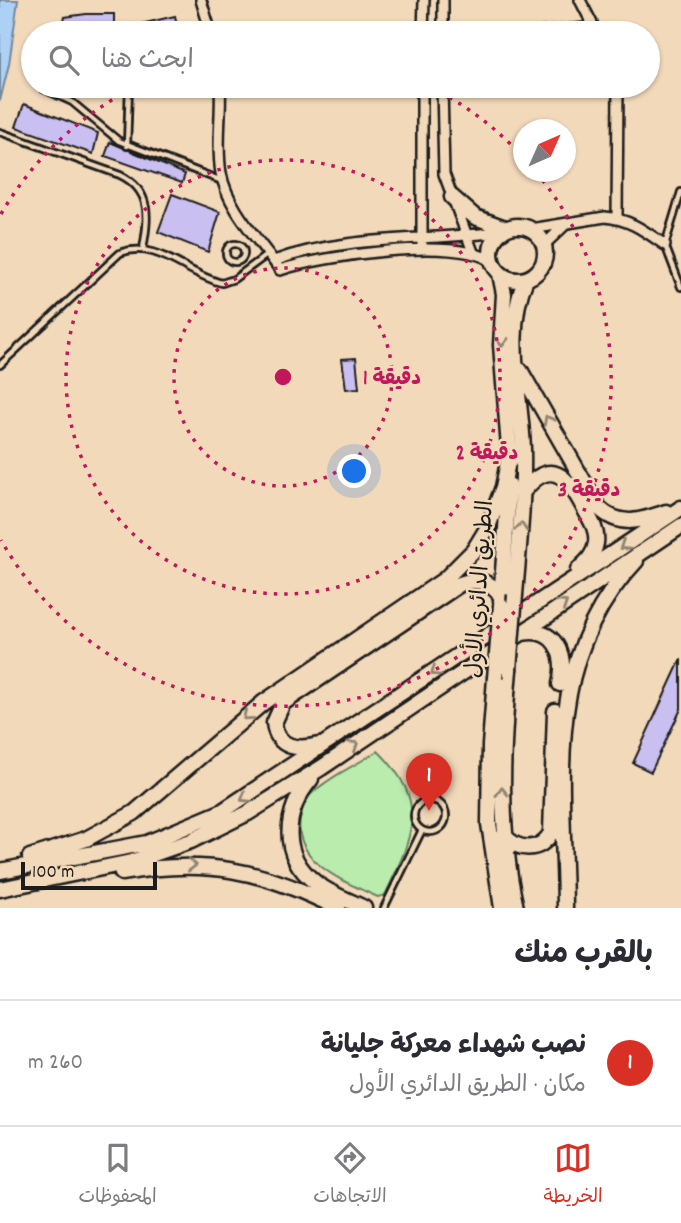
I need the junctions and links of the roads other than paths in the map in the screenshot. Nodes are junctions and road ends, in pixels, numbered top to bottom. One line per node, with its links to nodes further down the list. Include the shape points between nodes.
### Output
1 (201, 0): 5 (street)
2 (424, 0): 6 (street)
3 (443, 0): 7 (street)
4 (580, 0): 8 (street)
5 (207, 21)
6 (423, 21)
7 (443, 21)
8 (590, 21)
9 (63, 98): 16 (lane)
10 (129, 98): 16 (lane)
11 (220, 98): 17 (street)
12 (422, 98): 25 (street)
13 (442, 98): 19 (street, via 441,161)
14 (618, 98): 20 (street)
15 (0, 132): 28 (lane, via 134,183 148,210)
16 (127, 146): 17 (lane)
17 (223, 182): 30 (street)
18 (681, 192): 27 (lane)
19 (452, 197): 23 (main road, via 475,217); 24 (street)
20 (617, 218): 21 (street, via 593,218); 27 (street)
21 (564, 226): 22 (street); 26 (street)
22 (531, 229): 23 (main road); 26 (main road)
23 (502, 230): 24 (street); 32 (main road, via 491,245)
24 (467, 236): 25 (street); 29 (street)
25 (422, 245): 29 (street); 30 (street, via 338,246); 30 (street, via 344,255 280,270)
26 (544, 245): 35 (main road, via 542,266)
27 (666, 245): 36 (lane)
28 (144, 249): 33 (lane, via 218,282 230,281); 37 (lane, via 113,257)
29 (473, 252): 32 (street)
30 (271, 257): 33 (lane)
31 (242, 258): 33 (lane)
32 (491, 261): 34 (main road)
33 (250, 266)
34 (500, 274): 35 (main road); 39 (main road, الطريق الدائري الأول, one-way to 39)
35 (526, 279): 38 (main road, via 515,320)
36 (681, 287)
37 (0, 365)
38 (517, 365): 40 (main road); 41 (main road, one-way to 38, via 632,522 603,512)
39 (510, 452): 45 (main road, الطريق الدائري الأول); 51 (main road, one-way to 51, via 488,527 445,579 264,702 134,813 86,839)
40 (522, 493): 44 (main road, via 541,474 564,476 594,526 593,553); 45 (main road, one-way to 40)
41 (681, 508): 44 (main road, one-way to 44)
42 (681, 526): 43 (main road)
43 (652, 545): 46 (main road, one-way to 43); 59 (main road, via 599,607 572,673 563,739)
44 (561, 588): 47 (main road, one-way to 47)
45 (506, 599): 47 (main road, via 480,581 460,584 279,707 275,729 284,743 299,749); 50 (main road, الطريق الدائري الأول, one-way to 45, bridge, via 502,771 509,670); 54 (main road, الطريق الدائري الأول, bridge, via 495,678 489,811)
46 (516, 635): 48 (main road, one-way to 46); 50 (main road, via 534,632 551,639 562,654 564,671 554,733 551,833 540,845 529,848 517,846)
47 (327, 744): 51 (main road, one-way to 51, via 246,798 177,833 117,850)
48 (321, 768): 52 (main road, via 191,841); 56 (main road, via 292,808 291,850 317,884)
49 (422, 830): 49 (lane, via 436,831 445,823 446,811 438,801 425,800 417,806 414,817); 57 (lane)
50 (504, 835): 58 (main road, الطريق الدائري الأول)
51 (0, 869)
52 (75, 876): 53 (main road); 55 (main road, one-way to 55, via 172,866 220,867 274,879)
53 (0, 889)
54 (499, 904)
55 (338, 908)
56 (364, 908)
57 (384, 908)
58 (516, 908)
59 (565, 908)

